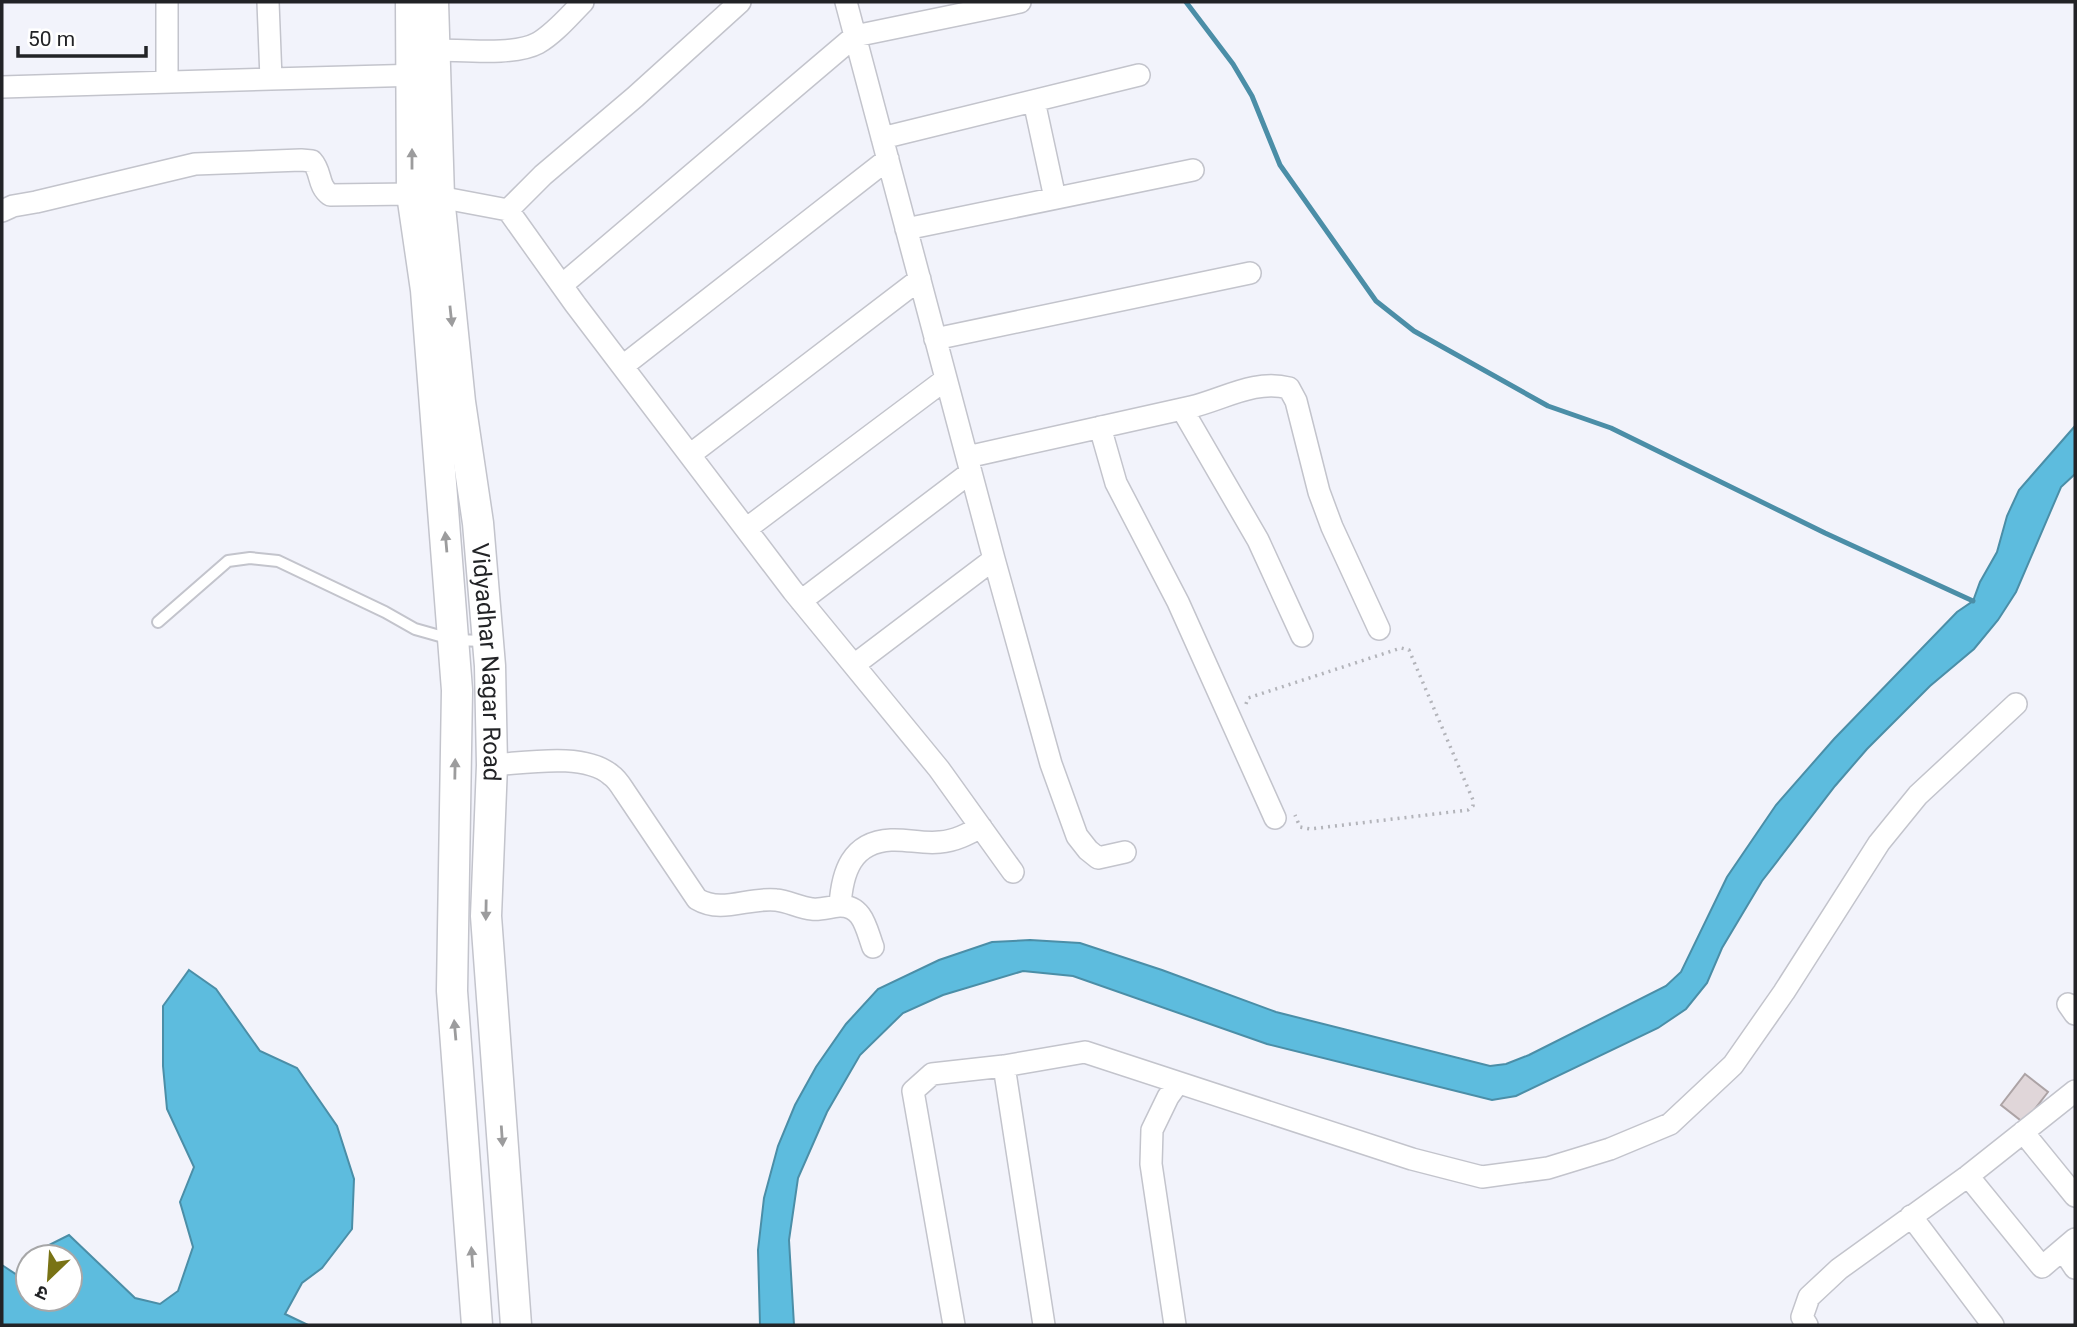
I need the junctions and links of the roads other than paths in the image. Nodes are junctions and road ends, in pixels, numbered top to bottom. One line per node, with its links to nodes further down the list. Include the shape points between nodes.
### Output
1 (167, 2): 13 (street)
2 (268, 2): 12 (street)
3 (411, 2): 10 (main road, Vidyadhar Nagar Road)
4 (433, 2): 10 (main road, Vidyadhar Nagar Road)
5 (583, 2): 10 (street, via 538,43)
6 (740, 2): 20 (street)
7 (846, 2): 9 (street)
8 (1020, 2): 9 (street)
9 (855, 36): 16 (street); 25 (street)
10 (428, 67): 12 (street); 18 (main road, Vidyadhar Nagar Road)
11 (1139, 75): 15 (street)
12 (271, 79): 13 (street)
13 (167, 82): 14 (street)
14 (2, 87)
15 (1034, 101): 16 (street); 19 (street)
16 (885, 149): 22 (street); 27 (street)
17 (1193, 170): 19 (street)
18 (426, 195): 20 (street); 21 (street, via 330,195 320,184 312,161 212,163 170,169); 39 (main road, Vidyadhar Nagar Road, one-way to 18, via 426,289); 40 (main road, Vidyadhar Nagar Road, one-way to 40, via 478,523)
19 (1055, 198): 22 (street)
20 (508, 210): 25 (street)
21 (2, 211)
22 (906, 229): 24 (street)
23 (1250, 273): 26 (street)
24 (920, 279): 26 (street); 31 (street)
25 (562, 285): 27 (street)
26 (936, 339): 28 (street)
27 (623, 366): 31 (street)
28 (946, 379): 32 (street); 33 (street)
29 (1182, 409): 30 (street); 37 (street, via 1251,388 1289,388 1332,527); 38 (street, via 1258,540)
30 (1100, 426): 32 (street); 44 (street, via 1116,483)
31 (691, 454): 33 (street)
32 (969, 465): 34 (street); 35 (street)
33 (746, 529): 35 (street)
34 (993, 559): 41 (street); 46 (street, via 1051,764 1077,836 1098,858)
35 (801, 601): 41 (street)
36 (158, 622): 39 (lane, via 228,561 250,558 278,561 415,629)
37 (1379, 629)
38 (1302, 636)
39 (454, 640): 40 (lane); 59 (main road, Vidyadhar Nagar Road, one-way to 39, via 452,991)
40 (488, 641): 43 (main road, Vidyadhar Nagar Road)
41 (854, 665): 45 (street)
42 (2017, 704): 51 (street, via 1918,795 1879,843 1733,1065 1670,1124 1548,1168 1482,1177)
43 (492, 765): 48 (street, via 559,761 597,766 612,775 690,891 707,905 764,899 808,909); 60 (main road, Vidyadhar Nagar Road, one-way to 60, via 486,916)
44 (1282, 811)
45 (981, 827): 47 (street); 48 (street, via 942,842 890,840 869,845 849,862)
46 (1125, 852)
47 (1013, 872)
48 (840, 906): 49 (street, via 862,915)
49 (873, 947)
50 (1004, 1066): 51 (street, via 1085,1052); 61 (street, via 932,1074 914,1091); 62 (street)
51 (1178, 1083): 63 (street, via 1152,1130 1151,1164)
52 (2075, 1092): 53 (street)
53 (2023, 1132): 54 (street); 55 (street)
54 (1968, 1176): 56 (street); 57 (street, via 2042,1267)
55 (2075, 1196)
56 (1912, 1216): 64 (street, via 1809,1297 1802,1317); 65 (street)
57 (2069, 1244): 58 (street)
58 (2075, 1268)
59 (477, 1325)
60 (516, 1325)
61 (954, 1325)
62 (1044, 1325)
63 (1175, 1325)
64 (1807, 1325)
65 (1990, 1325)

